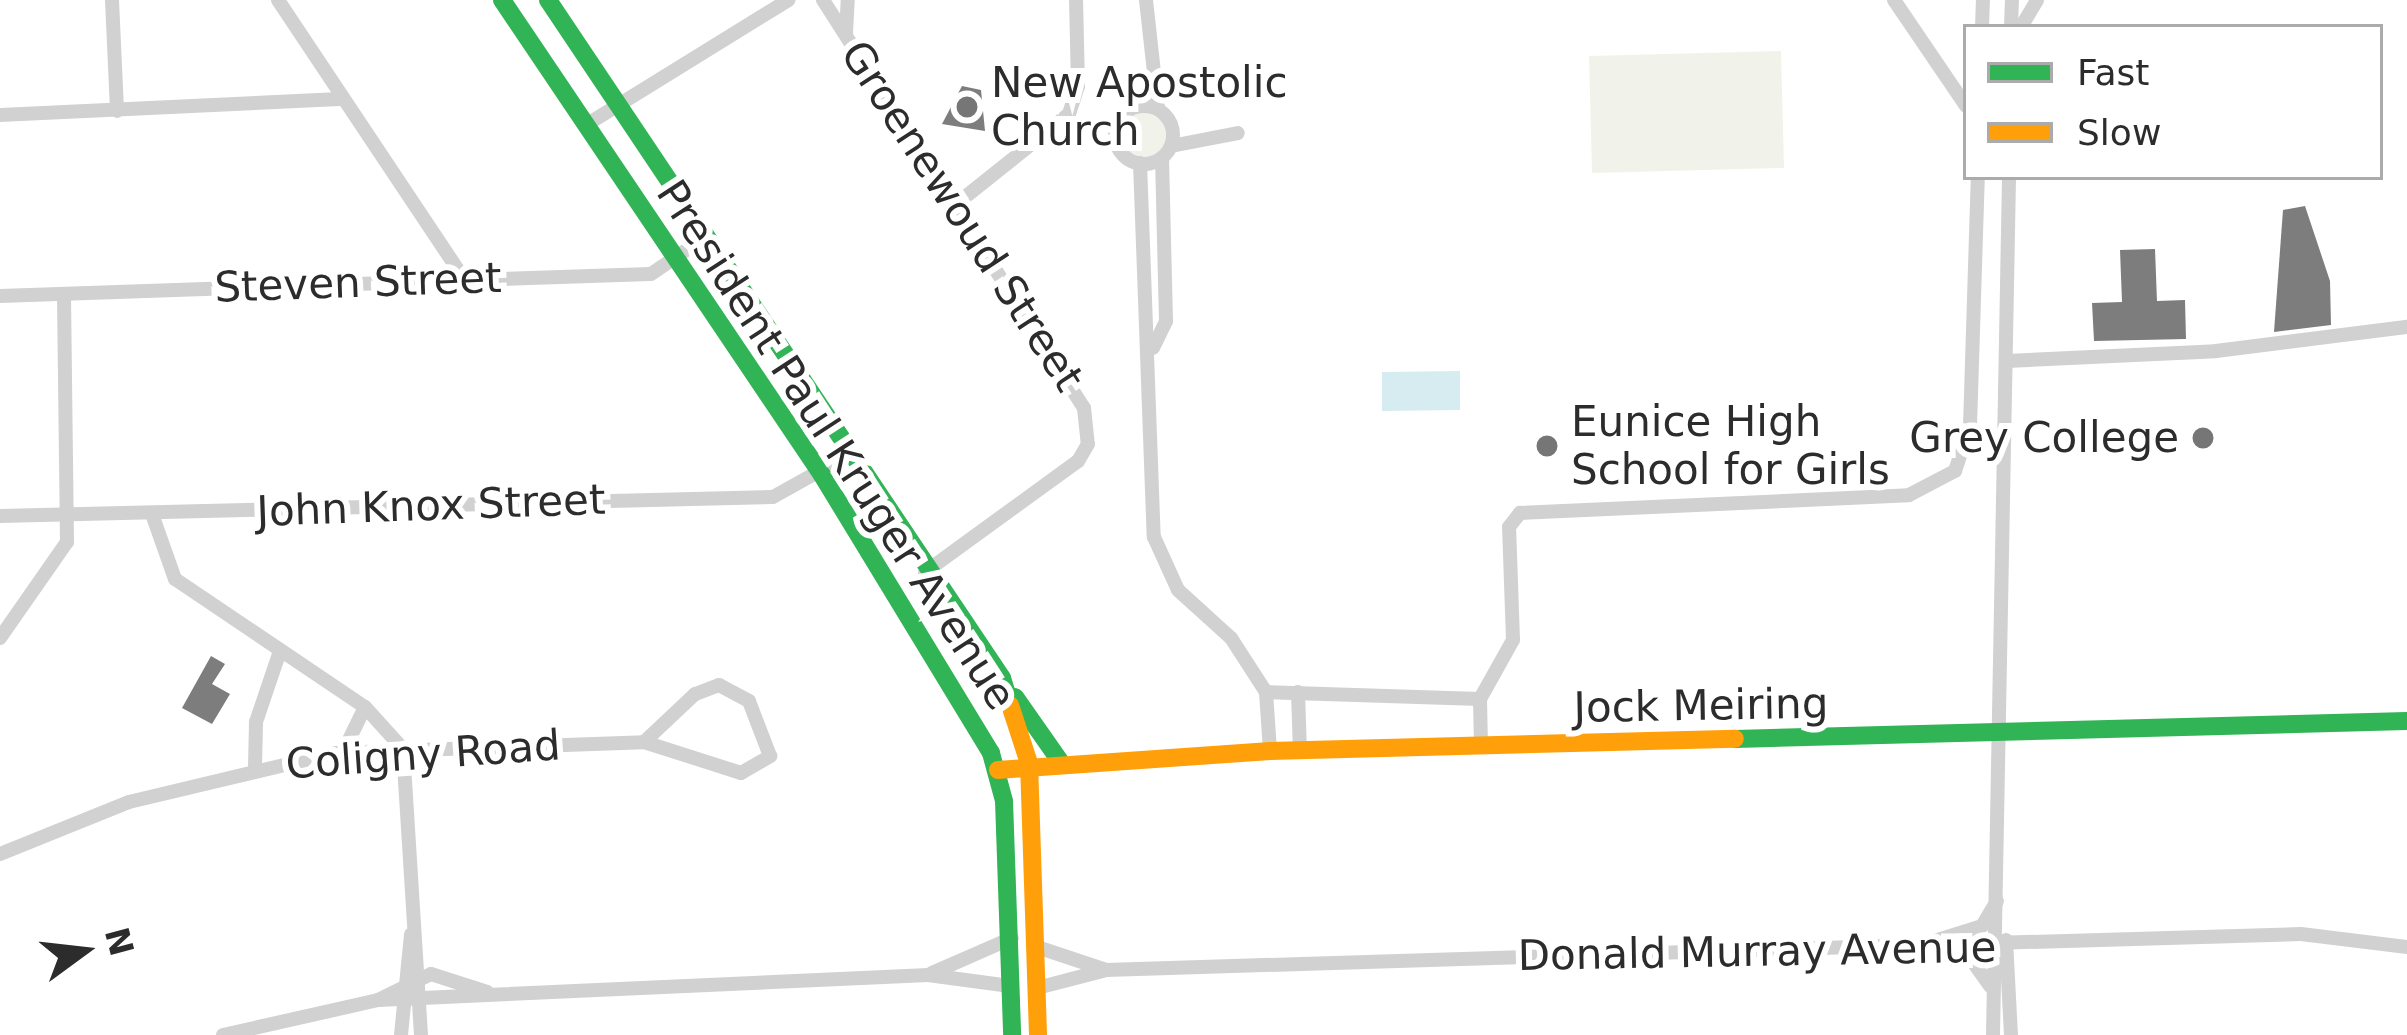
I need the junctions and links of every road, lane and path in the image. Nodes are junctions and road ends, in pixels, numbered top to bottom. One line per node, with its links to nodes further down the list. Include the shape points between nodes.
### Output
1 (112, 0): 19 (street)
2 (278, 0): 14 (street)
3 (502, 0): 12 (street, President Paul Kruger Avenue)
4 (788, 0): 16 (street)
5 (823, 0): 11 (street, Groenewoud Street)
6 (848, 0): 11 (street)
7 (1076, 0): 29 (street, via 1078,86 1070,114)
8 (1146, 0): 13 (street)
9 (1894, 0): 15 (street)
10 (553, 8): 12 (street); 16 (street, President Paul Kruger Avenue)
11 (846, 33): 29 (street, Groenewoud Street)
12 (525, 36): 22 (street, President Paul Kruger Avenue)
13 (1149, 72): 17 (street); 18 (street)
14 (340, 99): 19 (street); 32 (street)
15 (1963, 102)
16 (616, 106): 22 (street); 30 (street, President Paul Kruger Avenue)
17 (1139, 106): 18 (street); 26 (street, via 1119,119 1115,139)
18 (1158, 110): 21 (street)
19 (117, 111): 20 (street)
20 (0, 115)
21 (1170, 122): 23 (street); 25 (street)
22 (586, 125): 31 (street, President Paul Kruger Avenue)
23 (1207, 133): 24 (street); 25 (street)
24 (1238, 133)
25 (1166, 152): 26 (street); 36 (street, via 1166,322)
26 (1140, 163): 36 (street, via 1142,323)
27 (1978, 180): 49 (street, via 1969,445 1955,471 1909,495 1520,513 1510,527 1513,640)
28 (2009, 180): 37 (street)
29 (960, 201): 43 (street, Groenewoud Street, via 1076,389 1088,444 1067,472)
30 (704, 238): 31 (street, Steven Street); 38 (street, President Paul Kruger Avenue)
31 (675, 260): 32 (street, Steven Street, via 651,274); 39 (street, President Paul Kruger Avenue)
32 (463, 277): 33 (street, Steven Street)
33 (64, 295): 34 (street, Steven Street); 41 (street)
34 (0, 296)
35 (2407, 327): 37 (street, via 2216,351)
36 (1153, 348): 47 (street, via 1158,550 1178,590 1231,638)
37 (2007, 361): 52 (street)
38 (850, 454): 39 (street, John Knox Street); 43 (street, President Paul Kruger Avenue)
39 (822, 476): 40 (street, John Knox Street, via 773,497); 62 (street, President Paul Kruger Avenue)
40 (152, 514): 41 (street, John Knox Street); 45 (street, via 175,579)
41 (69, 515): 42 (street, John Knox Street); 44 (street, via 53,573)
42 (0, 516)
43 (925, 572): 46 (street, President Paul Kruger Avenue)
44 (0, 638)
45 (279, 654): 50 (street); 61 (street, via 256,722)
46 (1002, 678): 59 (street); 60 (street, President Paul Kruger Avenue)
47 (1266, 692): 48 (street); 56 (street)
48 (1298, 692): 49 (street); 57 (street)
49 (1480, 699): 54 (street)
50 (364, 707): 55 (street); 58 (street)
51 (2407, 722): 52 (street, Jock Meiring)
52 (1997, 735): 54 (street, Jock Meiring); 64 (street)
53 (644, 742): 53 (street, Coligny Road, via 695,694 719,686 749,701 770,756 741,773); 55 (street, Coligny Road)
54 (1481, 748): 57 (street, Jock Meiring)
55 (403, 749): 58 (street, Coligny Road); 73 (street, via 414,911)
56 (1270, 751): 57 (street, Jock Meiring); 59 (street, Jock Meiring)
57 (1300, 751)
58 (344, 752): 61 (street, Coligny Road)
59 (1060, 760): 60 (street, Jock Meiring)
60 (1029, 764): 62 (street, Jock Meiring); 66 (street, President Paul Kruger Avenue)
61 (255, 766): 63 (street, Coligny Road, via 129,802)
62 (998, 770): 65 (street, President Paul Kruger Avenue)
63 (0, 854)
64 (1999, 898): 67 (street); 69 (street, via 1982,926)
65 (1012, 938): 72 (street, via 981,959); 74 (street, President Paul Kruger Avenue)
66 (1034, 946): 71 (street, Donald Murray Avenue); 75 (street, President Paul Kruger Avenue)
67 (2001, 946): 68 (street, Donald Murray Avenue, via 2301,934); 70 (street, Donald Murray Avenue); 76 (street); 86 (street)
68 (2407, 947)
69 (1906, 948): 70 (street, Donald Murray Avenue); 71 (street, Donald Murray Avenue)
70 (1963, 948): 76 (street)
71 (1106, 970): 75 (street, Donald Murray Avenue)
72 (928, 975): 74 (street); 77 (street)
73 (408, 986): 77 (street, via 441,975); 78 (street); 78 (street); 79 (street); 79 (street); 81 (street)
74 (1010, 986): 83 (street, President Paul Kruger Avenue)
75 (1036, 988): 84 (street, President Paul Kruger Avenue)
76 (1992, 990): 85 (street)
77 (493, 994): 79 (street)
78 (358, 1003): 80 (street)
79 (420, 1003): 82 (street)
80 (223, 1035)
81 (401, 1035)
82 (421, 1035)
83 (1012, 1035)
84 (1038, 1035)
85 (1993, 1035)
86 (2011, 1035)

